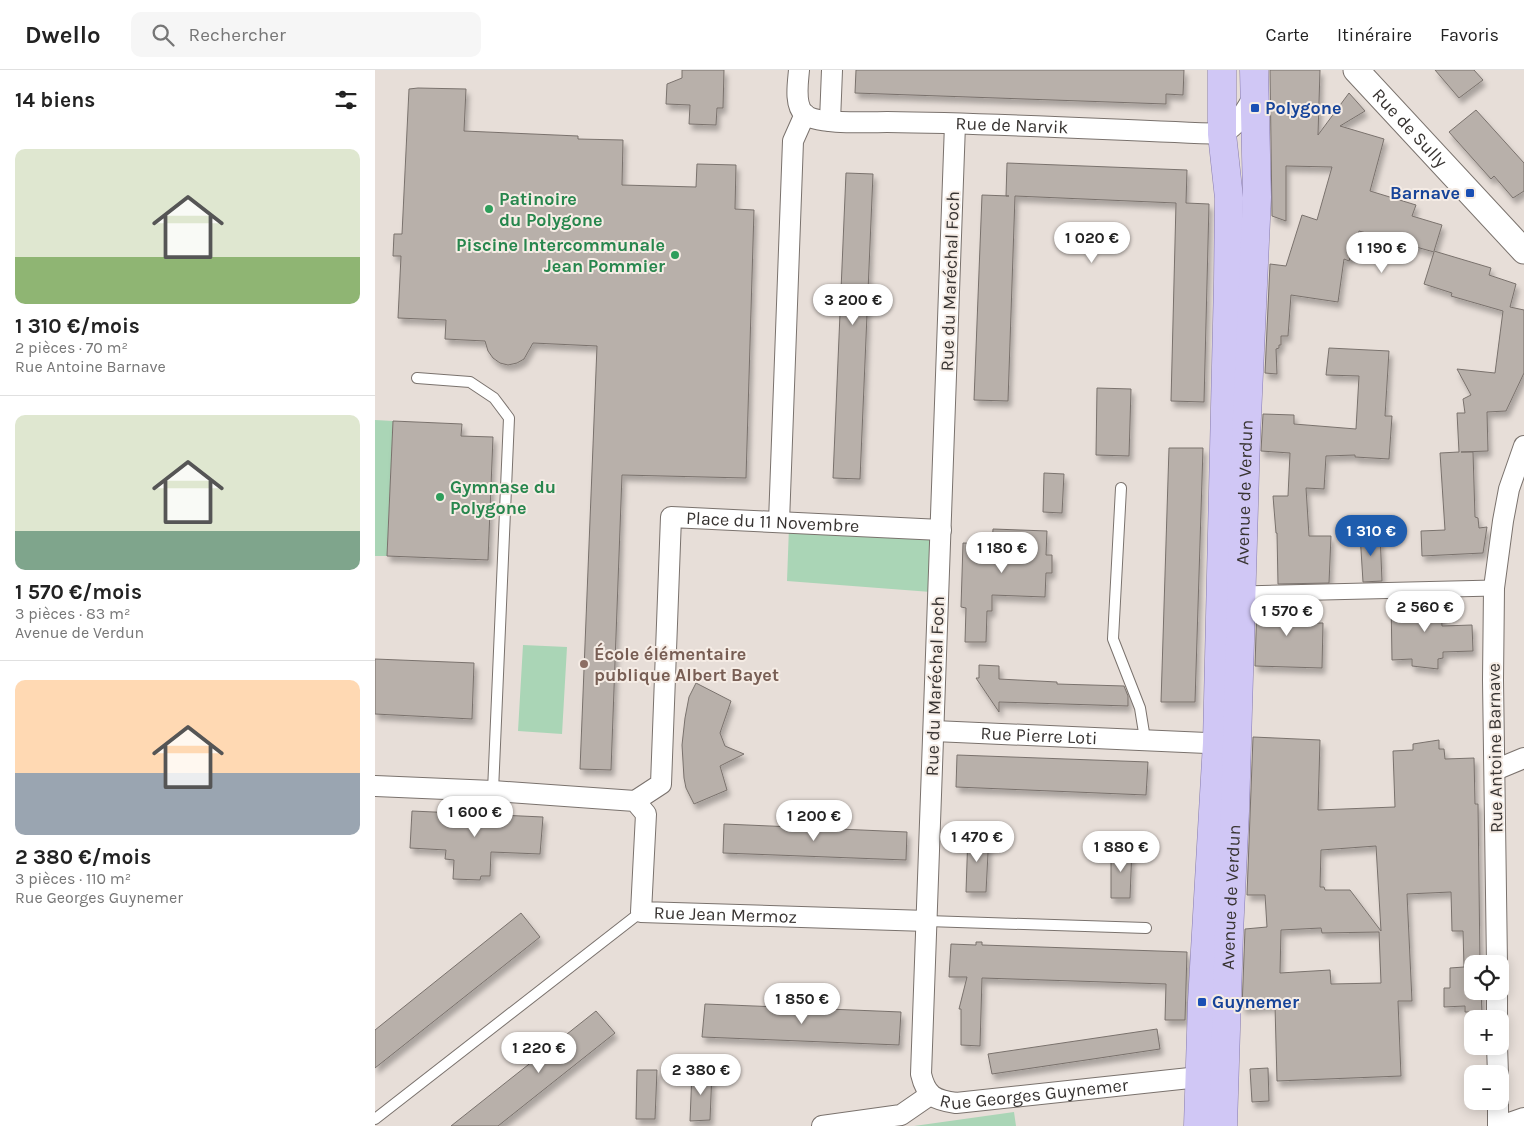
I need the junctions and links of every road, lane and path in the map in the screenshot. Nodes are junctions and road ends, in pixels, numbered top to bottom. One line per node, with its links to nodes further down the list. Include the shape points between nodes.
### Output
1 (799, 70): 6 (street, via 799,106)
2 (832, 70): 7 (street)
3 (1222, 70): 9 (main road, Avenue de Verdun)
4 (1356, 70): 10 (street, Rue de Sully)
5 (1254, 83): 9 (street, via 1238,122); 17 (main road, Avenue de Verdun, via 1257,197)
6 (805, 114): 7 (street, Rue de Narvik, via 814,120); 14 (street, via 793,142)
7 (830, 121): 8 (street, Rue de Narvik)
8 (955, 124): 9 (street, Rue de Narvik); 15 (street, Rue du Maréchal Foch)
9 (1222, 134): 20 (main road, Avenue de Verdun, via 1229,198)
10 (1524, 251)
11 (417, 378): 24 (lane, via 470,382 494,398 509,418)
12 (1524, 446): 16 (street, Rue Antoine Barnave, via 1509,489)
13 (1121, 488): 19 (lane, via 1113,639 1141,708)
14 (779, 522): 15 (street, Place du 11 Novembre); 25 (street, Place du 11 Novembre, via 671,517 661,784)
15 (941, 530): 18 (street, Rue du Maréchal Foch)
16 (1494, 588): 17 (street); 22 (street, Rue Antoine Barnave)
17 (1242, 594): 20 (main road, Avenue de Verdun)
18 (934, 732): 19 (street, Rue Pierre Loti); 27 (street, Rue du Maréchal Foch)
19 (1145, 739): 20 (street, Rue Pierre Loti)
20 (1227, 744): 30 (main road, Avenue de Verdun); 37 (main road, Avenue de Verdun)
21 (1524, 758): 22 (street)
22 (1495, 770): 29 (street, Rue Antoine Barnave)
23 (375, 786): 24 (street)
24 (493, 791): 25 (street)
25 (635, 801): 26 (street, via 646,814)
26 (641, 912): 27 (street, Rue Jean Mermoz); 33 (lane, Rue Jean Mermoz)
27 (927, 921): 28 (lane, Rue Jean Mermoz); 31 (street, Rue du Maréchal Foch, via 921,1074)
28 (1146, 928)
29 (1497, 955)
30 (1199, 1077): 31 (street, Rue Georges Guynemer, via 956,1104); 36 (main road, Avenue de Verdun); 37 (street, via 1209,1086 1218,1104)
31 (930, 1095): 35 (street, Rue Georges Guynemer, via 901,1114)
32 (1499, 1110): 38 (street)
33 (375, 1118)
34 (1524, 1118): 38 (street)
35 (822, 1126)
36 (1198, 1126)
37 (1223, 1126)
38 (1500, 1126)

